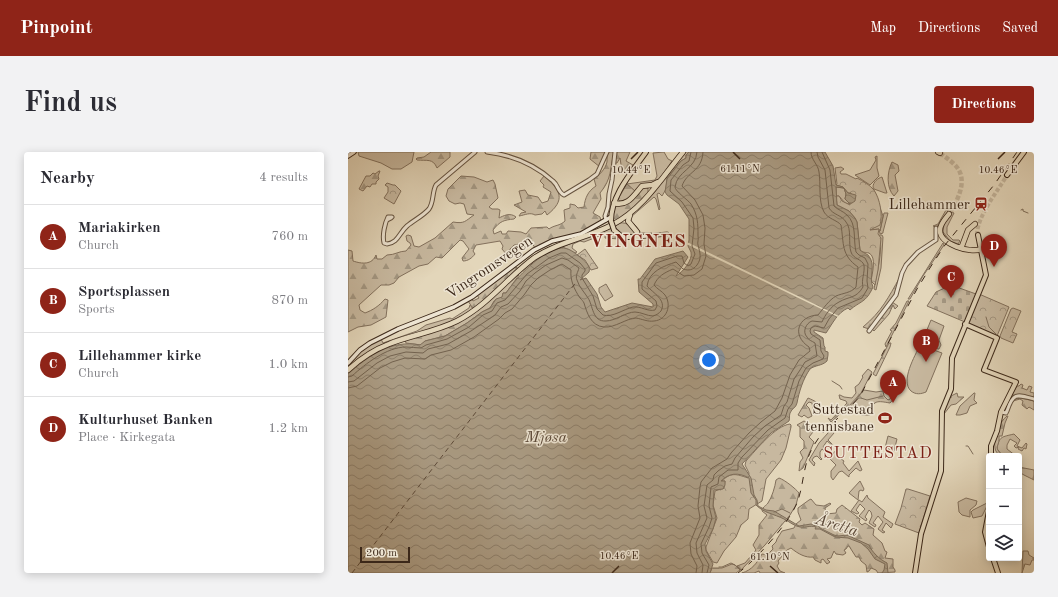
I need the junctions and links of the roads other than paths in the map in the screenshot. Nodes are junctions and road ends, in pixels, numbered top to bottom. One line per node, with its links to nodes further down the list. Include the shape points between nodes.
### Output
1 (354, 152): 9 (main road)
2 (475, 152): 18 (street, via 436,185 428,210 407,226 395,242 387,244 383,240)
3 (487, 152): 4 (street, via 532,166 557,184 560,193 564,195 597,174)
4 (607, 152)
5 (615, 152): 19 (street)
6 (646, 152): 14 (main road, via 627,178)
7 (683, 152): 11 (highway)
8 (1022, 154): 10 (main road)
9 (348, 156)
10 (1007, 175)
11 (661, 180): 12 (highway); 13 (highway)
12 (645, 185): 13 (highway, via 649,188); 14 (highway, via 631,200 622,203)
13 (648, 196): 15 (highway)
14 (615, 201): 17 (main road)
15 (630, 213): 20 (highway); 22 (highway, via 628,220)
16 (949, 214): 27 (highway, via 940,230 942,237 951,244)
17 (611, 219): 19 (main road, Vingromsvegen); 26 (main road, bridge, via 618,234)
18 (387, 220)
19 (606, 220): 31 (main road, Vingromsvegen, via 581,234 552,241 534,250 472,297 370,343)
20 (617, 222): 22 (highway, via 625,222); 32 (highway, via 540,255 486,302 457,321 384,346)
21 (975, 224): 27 (highway, via 969,227)
22 (634, 228): 26 (highway)
23 (936, 228): 30 (street, via 936,240 918,252 906,265 896,295)
24 (667, 234): 26 (street)
25 (978, 236): 28 (main road)
26 (637, 237)
27 (960, 246): 28 (highway, via 970,250)
28 (980, 249): 29 (main road, via 986,275)
29 (965, 324): 34 (main road, via 997,338 984,370 1016,382); 37 (main road, via 952,358 951,389 942,411 940,474 922,530)
30 (869, 332)
31 (348, 363)
32 (348, 370)
33 (1034, 399): 34 (street, via 1015,397 1006,413)
34 (1001, 412): 35 (main road)
35 (991, 453)
36 (994, 561): 38 (main road)
37 (915, 573)
38 (998, 573)

